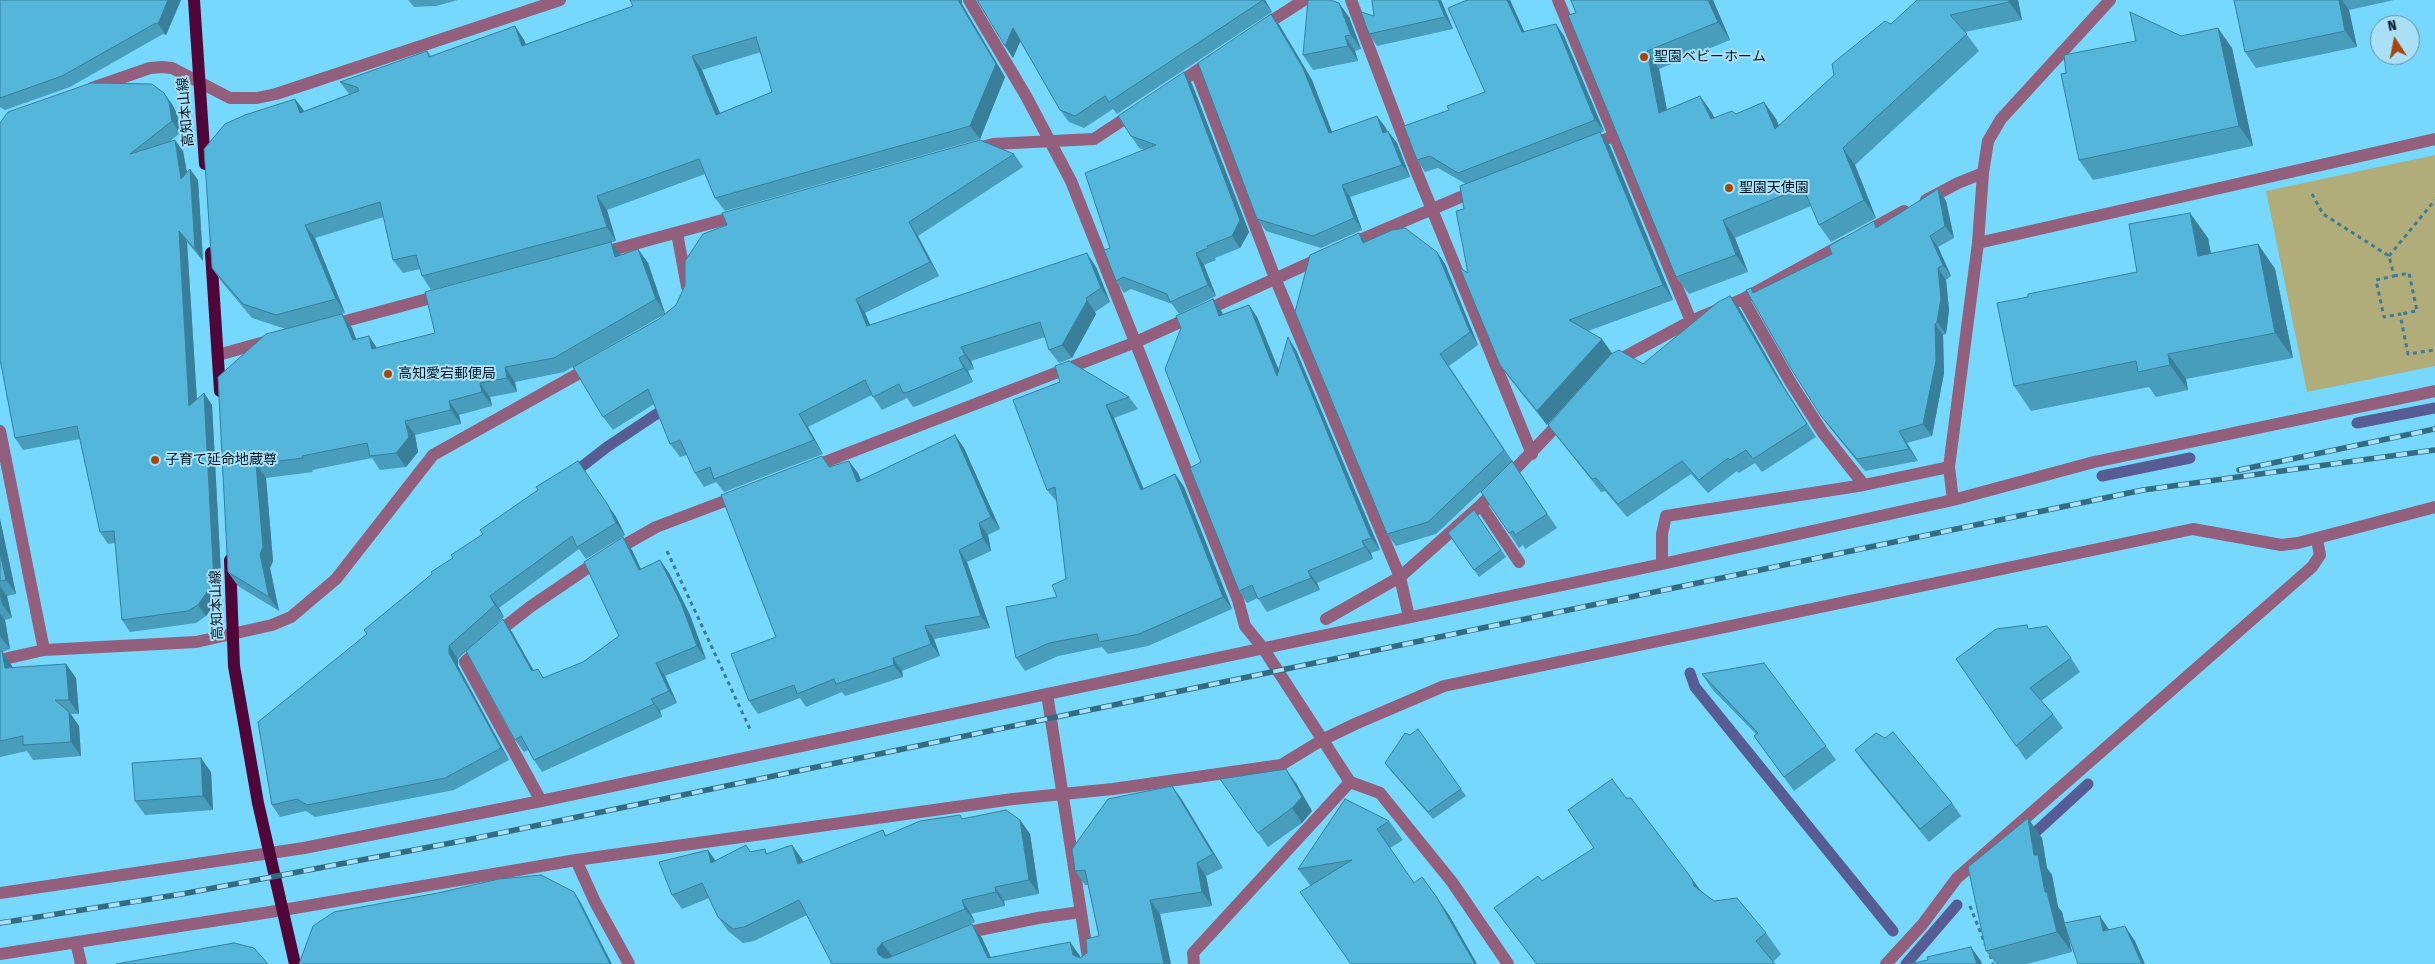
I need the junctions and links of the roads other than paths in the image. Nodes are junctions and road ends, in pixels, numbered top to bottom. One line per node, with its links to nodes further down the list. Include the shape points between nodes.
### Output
1 (194, 0): 12 (main road, 高知本山線)
2 (560, 0): 12 (street, via 276,94 242,100 230,98)
3 (969, 0): 18 (street, via 1026,96)
4 (1304, 0): 8 (street)
5 (1351, 0): 24 (street)
6 (1558, 0): 16 (street)
7 (2110, 0): 21 (street, via 2001,119 1988,141)
8 (1287, 4): 9 (street)
9 (1251, 35)
10 (1227, 50): 11 (street)
11 (1196, 71): 14 (street); 30 (street)
12 (198, 81): 13 (street, via 172,68 150,68); 22 (main road, 高知本山線)
13 (84, 91)
14 (1164, 92)
15 (1149, 102): 18 (street, via 1094,139)
16 (1614, 136): 19 (street); 34 (street)
17 (2435, 140): 28 (street)
18 (1049, 142): 20 (street, via 993,144); 37 (street, via 1071,181)
19 (1577, 150)
20 (964, 152)
21 (1983, 173): 28 (street); 33 (street, via 1958,183)
22 (206, 180)
23 (1486, 186): 24 (street)
24 (1432, 207): 30 (street); 45 (street)
25 (754, 212): 26 (street)
26 (677, 233): 29 (street); 32 (street, via 686,273)
27 (210, 238): 38 (main road)
28 (1978, 243): 46 (street)
29 (591, 256)
30 (1275, 278): 37 (street); 57 (street)
31 (457, 291): 35 (street)
32 (687, 296)
33 (1743, 298): 34 (street); 48 (street, via 1790,383 1823,433)
34 (1691, 321): 40 (street, via 1615,361)
35 (314, 329)
36 (285, 337): 38 (street)
37 (1136, 342): 47 (street); 61 (street, via 1238,600 1244,626)
38 (218, 355): 42 (main road)
39 (604, 359): 60 (street, via 433,455 336,579 291,617)
40 (1602, 375)
41 (2435, 391): 50 (street, via 2094,462)
42 (221, 405)
43 (1570, 411): 45 (street)
44 (0, 431): 62 (street)
45 (1532, 454): 51 (street)
46 (1949, 467): 48 (street); 50 (street)
47 (804, 470)
48 (1864, 485): 56 (street, via 1666,516)
49 (749, 492): 68 (street, via 656,528 605,556 530,607 465,662)
50 (1953, 500): 56 (street)
51 (1480, 505): 55 (street); 57 (street)
52 (2435, 508): 53 (street)
53 (2317, 540): 65 (street, via 2282,544 2193,529 1444,686); 83 (street, via 2320,555 2312,567 1957,878 1922,925)
54 (229, 544): 60 (main road, 高知本山線)
55 (1519, 562)
56 (1662, 564): 58 (street)
57 (1400, 577): 58 (street); 59 (street)
58 (1410, 618): 61 (street)
59 (1326, 619)
60 (233, 633): 62 (street, via 196,642); 69 (main road, 高知本山線, via 234,666)
61 (1263, 648): 64 (street); 65 (street)
62 (44, 650): 63 (street)
63 (0, 660)
64 (1047, 694): 67 (street); 68 (street)
65 (1322, 740): 66 (street); 67 (street, via 1281,765)
66 (1350, 782): 81 (street, via 1193,953); 82 (street, via 1380,793 1452,882)
67 (1062, 794): 70 (street); 73 (street)
68 (542, 801): 69 (street)
69 (268, 854): 71 (street); 72 (main road, 高知本山線)
70 (576, 860): 72 (street); 79 (street)
71 (0, 893)
72 (283, 910): 75 (street); 78 (main road, 高知本山線)
73 (1080, 912): 74 (street, via 974,930); 80 (street)
74 (950, 941)
75 (76, 942): 76 (street); 77 (street)
76 (0, 954)
77 (80, 964)
78 (295, 964)
79 (629, 964)
80 (1089, 964)
81 (1194, 964)
82 (1508, 964)
83 (1886, 964)

